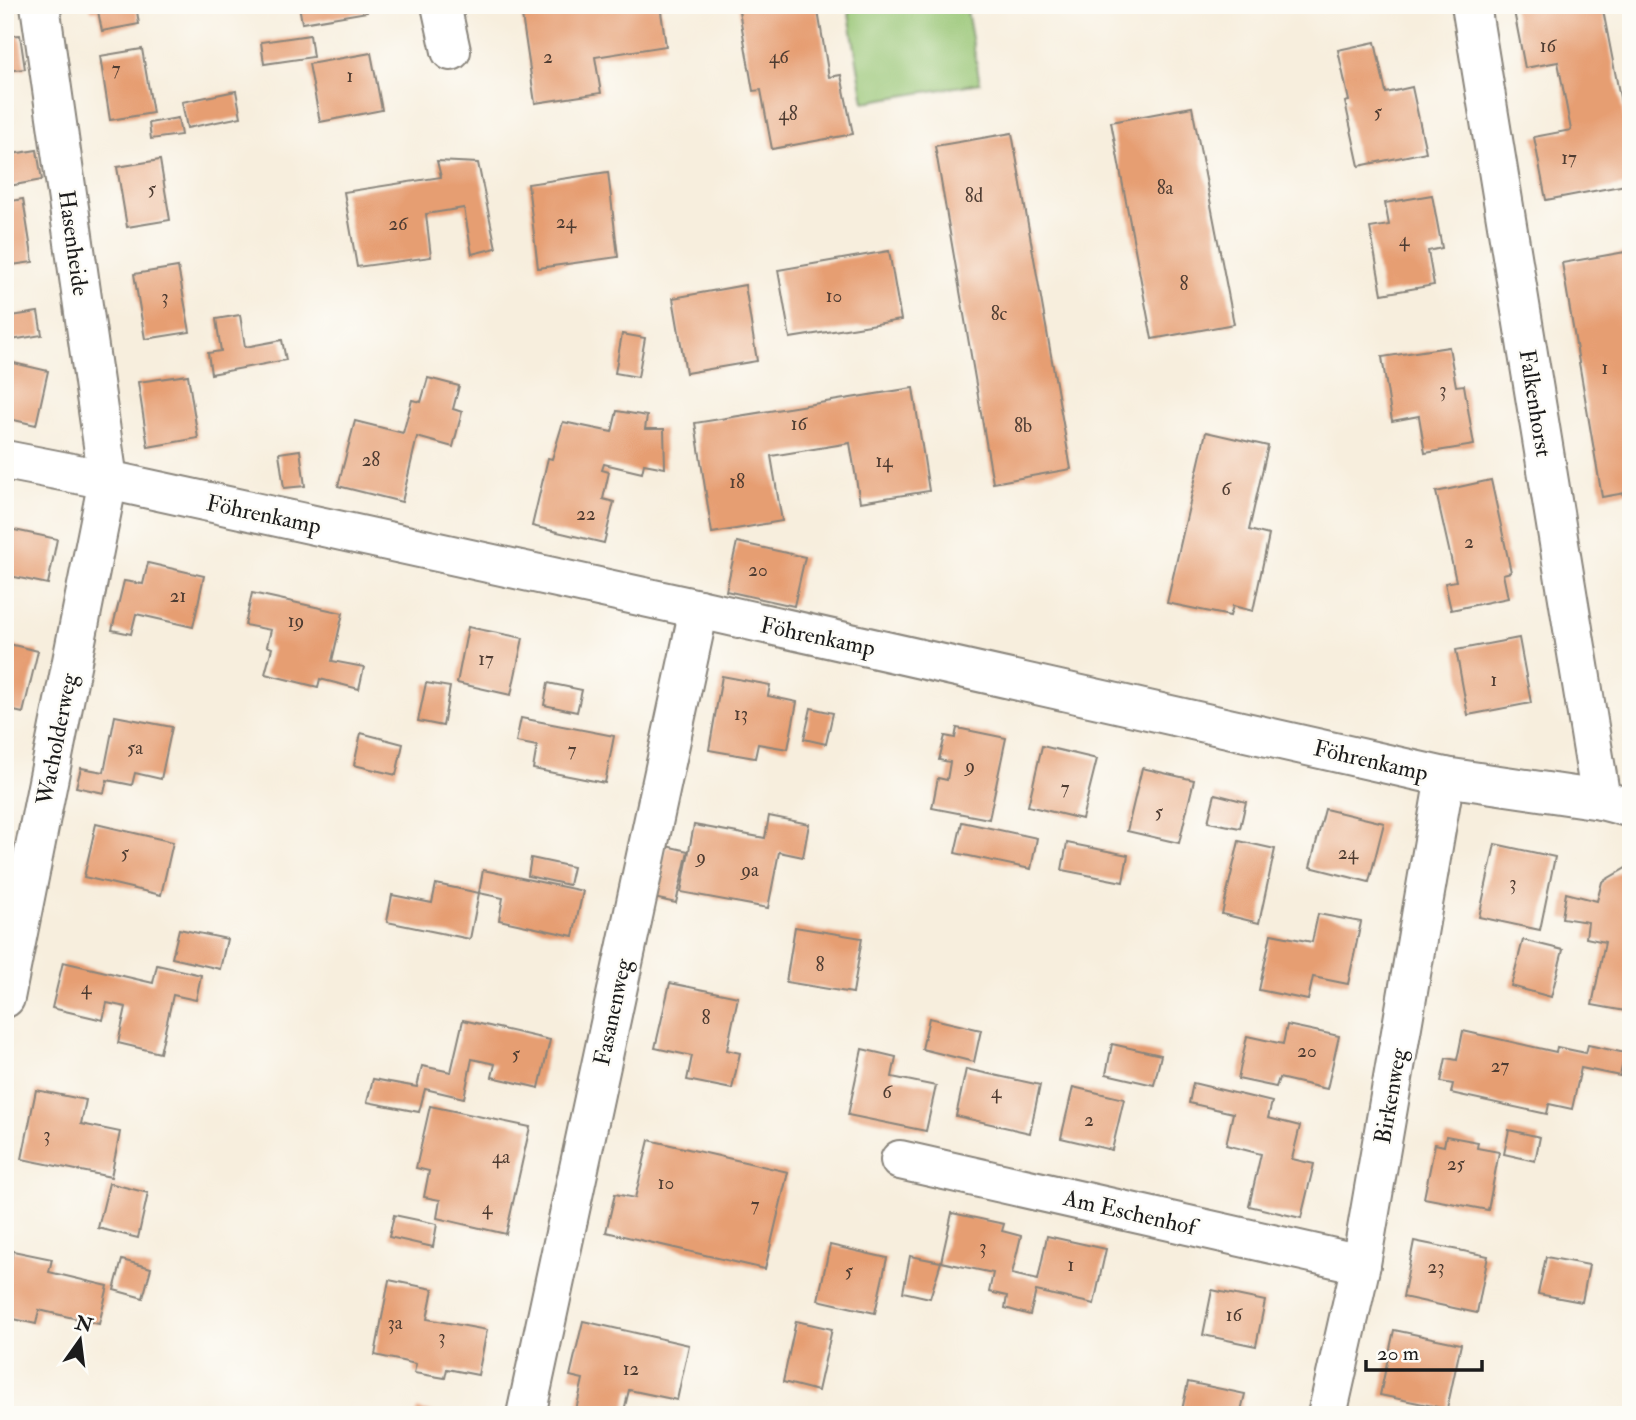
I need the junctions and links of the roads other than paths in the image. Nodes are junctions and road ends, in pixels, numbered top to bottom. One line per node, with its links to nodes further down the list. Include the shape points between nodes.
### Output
1 (40, 5): 6 (street, Hasenheide)
2 (441, 5): 4 (street)
3 (1471, 5): 9 (street, Falkenhorst)
4 (451, 51)
5 (5, 460): 6 (street, Föhrenkamp)
6 (108, 480): 7 (street, Föhrenkamp); 10 (street, Wacholderweg)
7 (699, 609): 8 (street, Föhrenkamp); 13 (street, Fasanenweg)
8 (1445, 777): 9 (street, Föhrenkamp); 12 (street, Birkenweg)
9 (1616, 804)
10 (5, 998)
11 (900, 1160): 12 (street, Am Eschenhof)
12 (1361, 1264): 14 (street, Birkenweg)
13 (526, 1415)
14 (1327, 1415)

